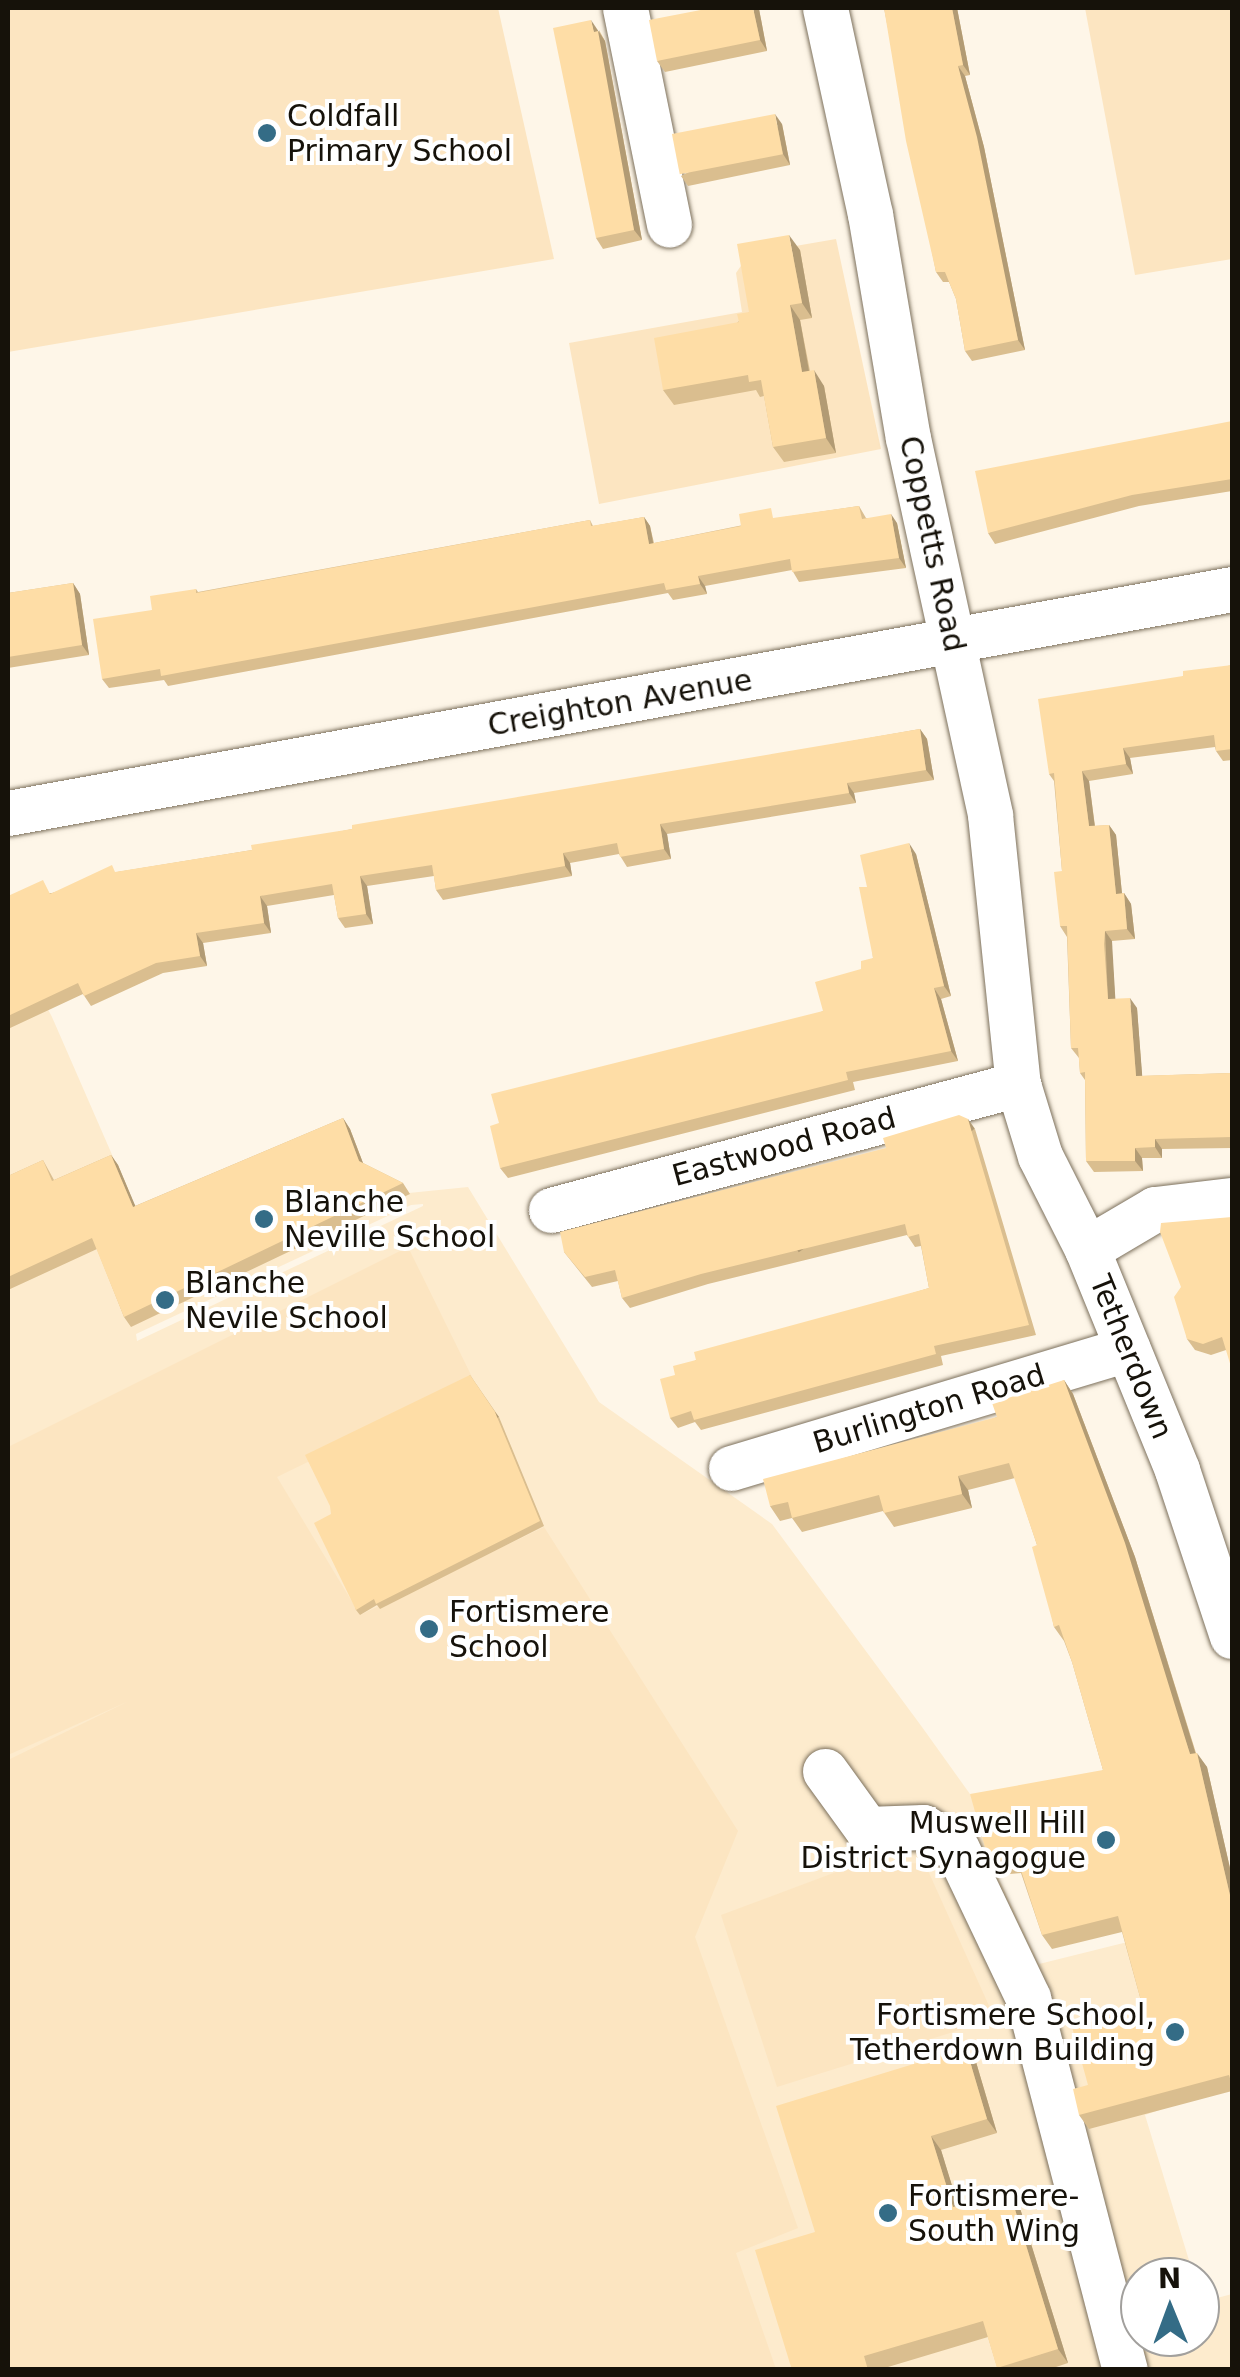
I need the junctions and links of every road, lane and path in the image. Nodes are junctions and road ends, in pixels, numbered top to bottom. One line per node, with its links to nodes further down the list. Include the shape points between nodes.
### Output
1 (625, 8): 3 (street)
2 (825, 8): 5 (street, Coppetts Road)
3 (669, 225)
4 (1232, 589): 5 (street, Creighton Avenue)
5 (953, 639): 6 (street, Creighton Avenue); 7 (street, Coppetts Road, via 990,815)
6 (8, 813)
7 (1018, 1084): 9 (street, Eastwood Road); 10 (street, Tetherdown, via 1040,1156)
8 (1232, 1200): 10 (street, via 1155,1208)
9 (551, 1210)
10 (1087, 1249): 11 (street, Tetherdown)
11 (1128, 1349): 12 (street, Burlington Road); 13 (street, Tetherdown)
12 (730, 1468)
13 (1232, 1636)
14 (825, 1771): 15 (street, via 867,1829 924,1826 956,1849 1028,1998)
15 (1125, 2370)

